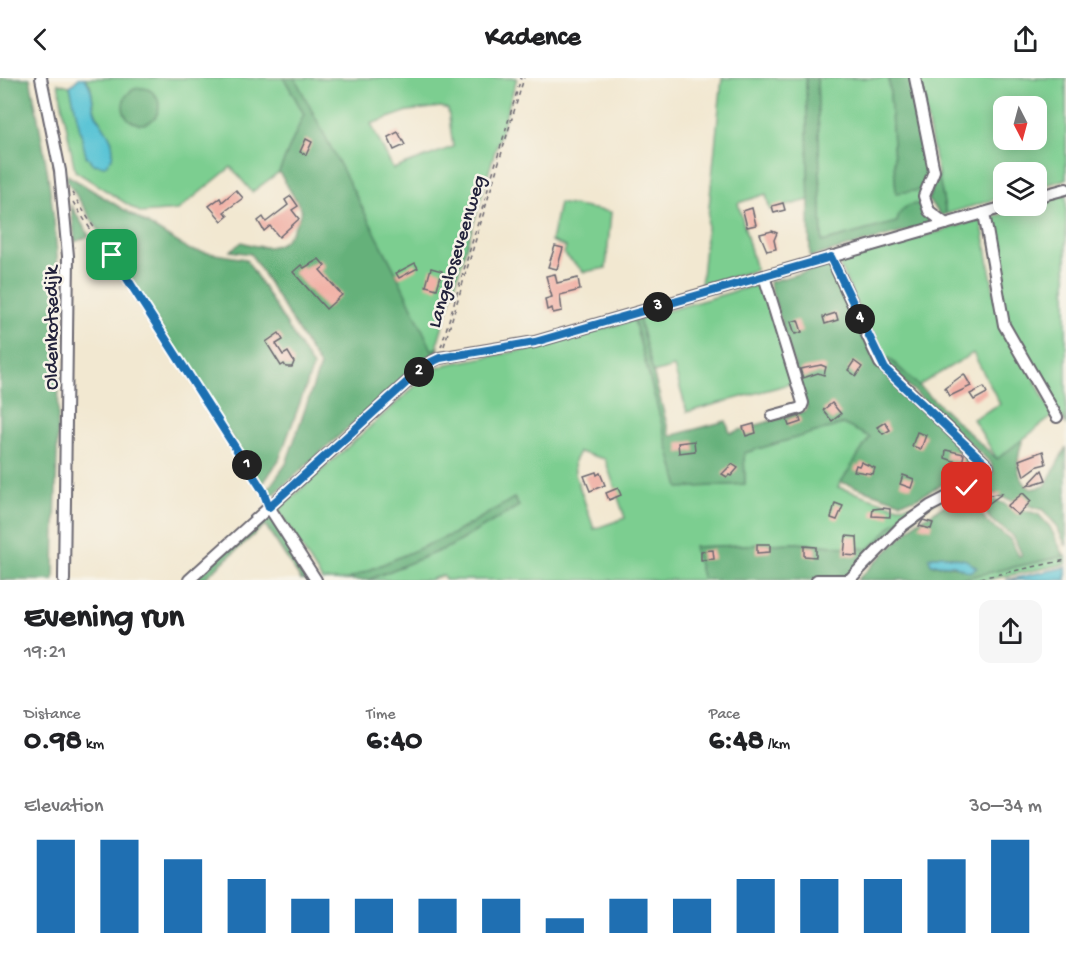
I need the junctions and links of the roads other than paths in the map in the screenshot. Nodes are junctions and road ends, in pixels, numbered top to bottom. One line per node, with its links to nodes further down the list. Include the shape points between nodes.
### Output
1 (41, 78): 13 (street, Oldenkotsedijk, via 62,190 69,281)
2 (915, 78): 7 (street, via 934,171 924,196 929,211)
3 (1066, 189): 4 (street)
4 (1047, 194)
5 (993, 210): 6 (street)
6 (984, 213): 7 (street); 11 (street, via 1004,325)
7 (946, 224): 8 (street)
8 (831, 257): 9 (street); 17 (street, via 885,369 988,466 967,488 930,506 902,526)
9 (764, 276): 10 (street, via 803,404 801,408); 12 (street, via 535,342 440,358 427,364)
10 (772, 416)
11 (1057, 417)
12 (269, 507): 14 (street); 15 (street)
13 (64, 580)
14 (189, 580)
15 (316, 580)
16 (817, 580): 17 (street)
17 (848, 580)

